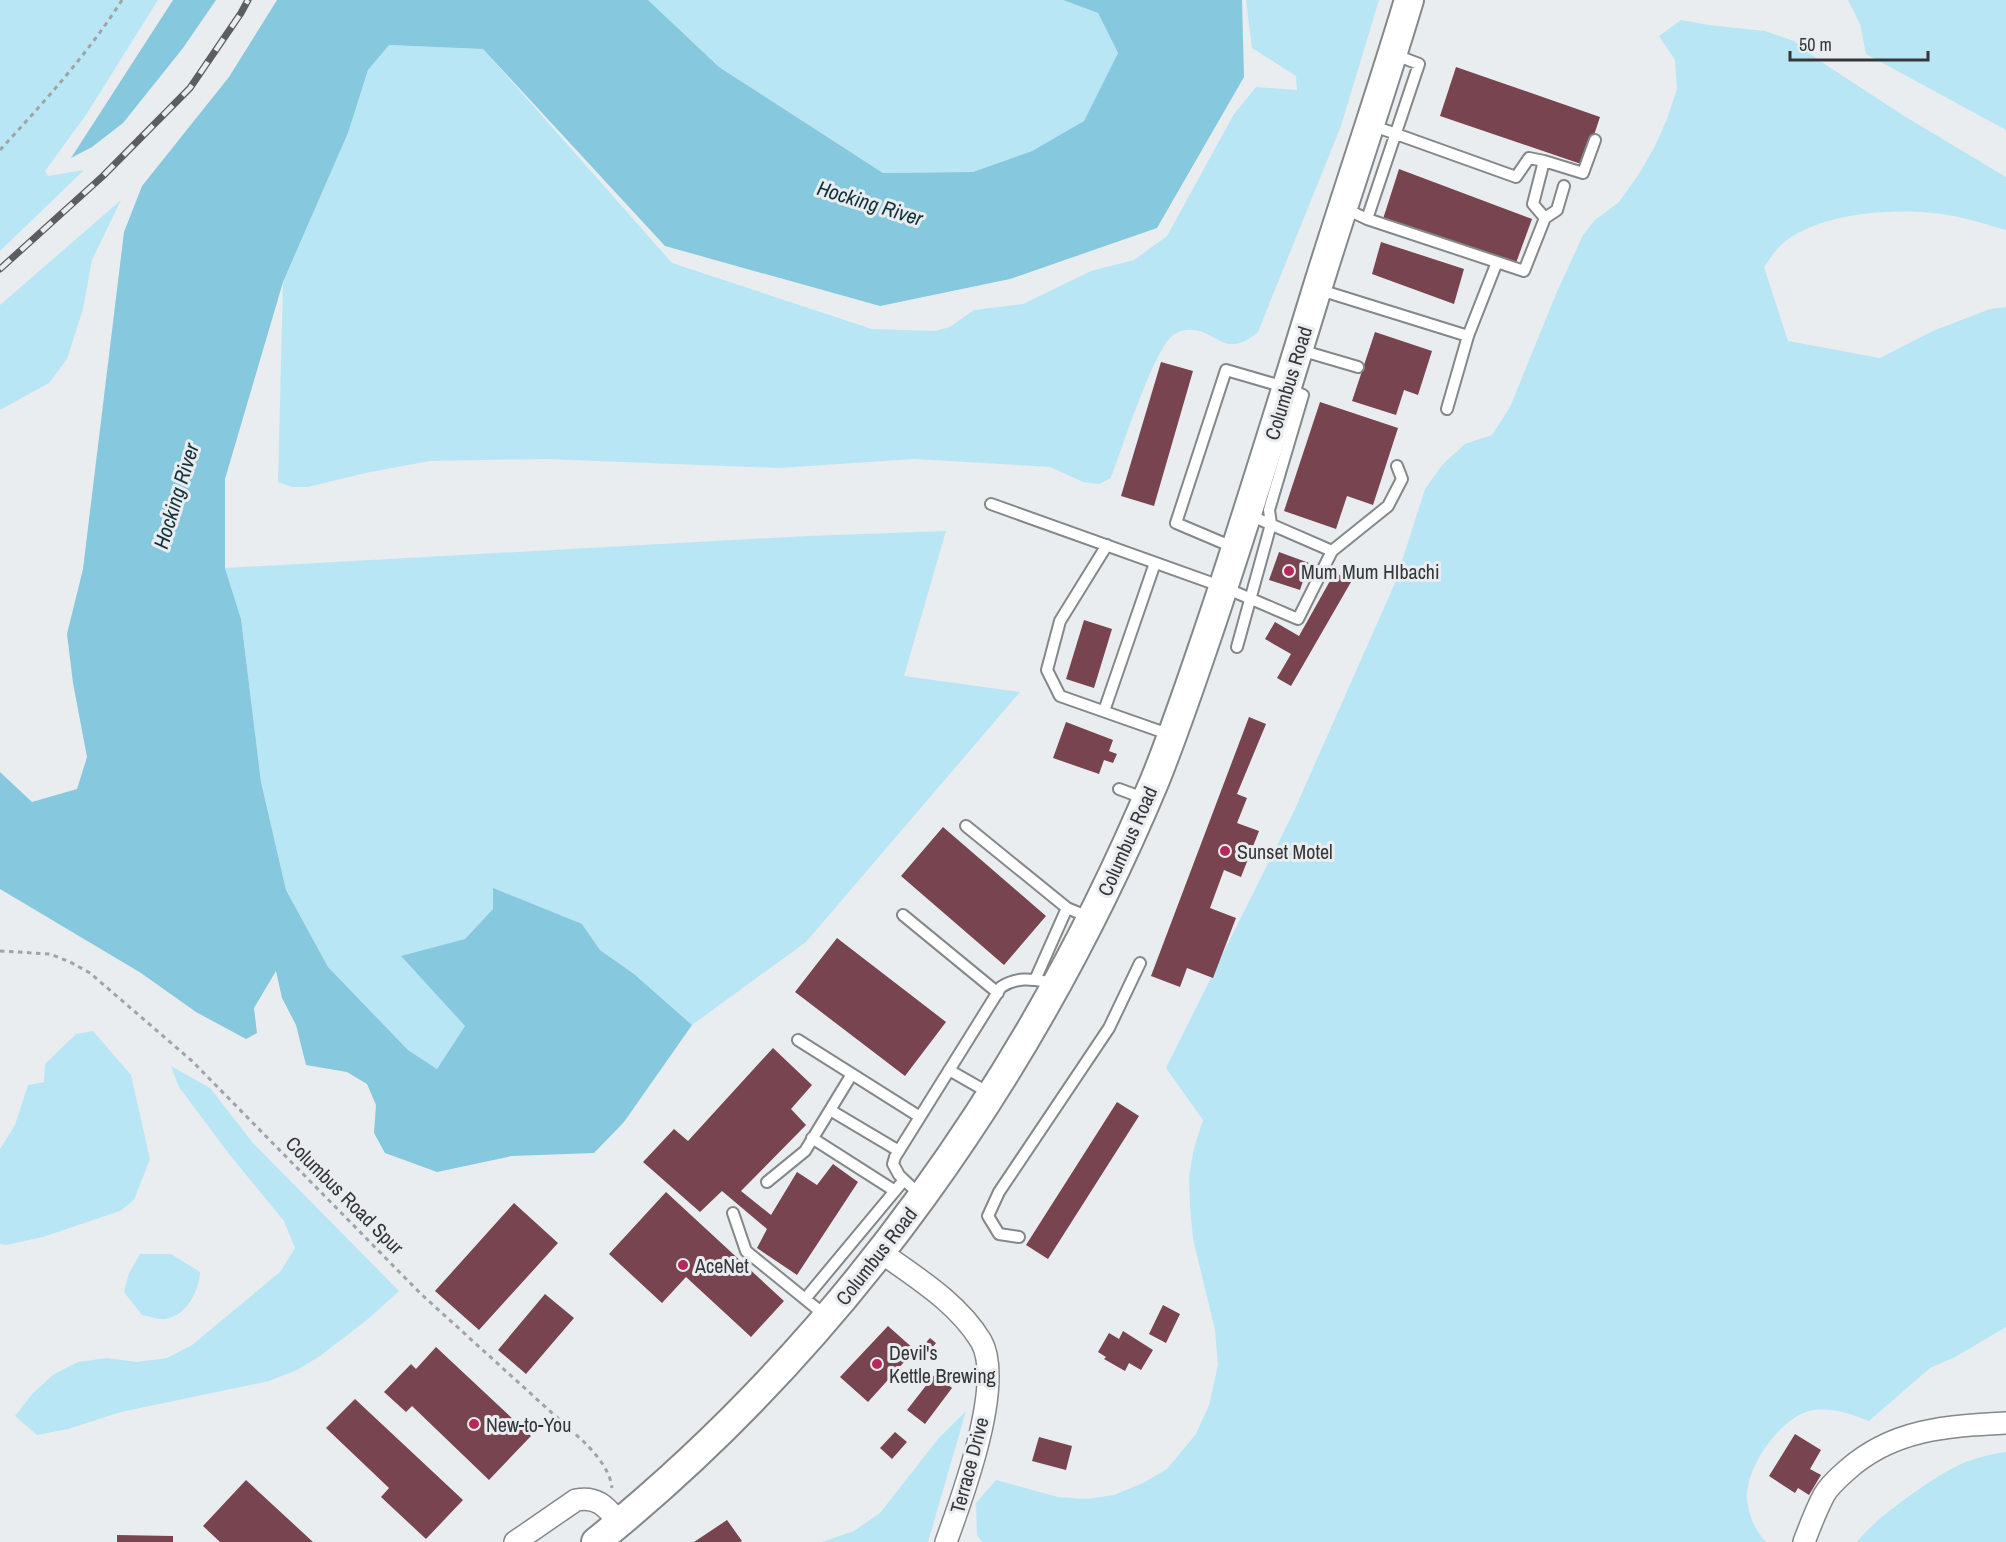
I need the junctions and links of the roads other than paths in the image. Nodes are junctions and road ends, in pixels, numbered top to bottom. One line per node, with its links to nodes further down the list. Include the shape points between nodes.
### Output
1 (1409, 0): 2 (main road, Columbus Road, via 1393,54)
2 (1383, 129): 4 (lane, via 1516,177 1529,158); 6 (main road, Columbus Road)
3 (1595, 141): 4 (lane, via 1583,173)
4 (1544, 161): 7 (lane, via 1533,204)
5 (1564, 186): 7 (lane, via 1557,210)
6 (1355, 213): 8 (lane); 9 (main road, Columbus Road)
7 (1545, 218): 8 (lane, via 1524,271)
8 (1497, 262): 10 (lane)
9 (1317, 288): 10 (lane); 11 (main road, Columbus Road)
10 (1468, 336): 14 (lane)
11 (1299, 350): 12 (lane); 13 (main road, Columbus Road)
12 (1358, 366)
13 (1288, 388): 17 (main road, Columbus Road); 19 (lane, via 1226,370 1179,512 1176,523)
14 (1447, 408)
15 (1396, 466): 20 (lane, via 1402,479 1389,506)
16 (991, 504): 18 (lane)
17 (1259, 519): 19 (main road, Columbus Road); 20 (lane); 23 (lane)
18 (1107, 546): 21 (lane); 25 (lane, via 1060,621 1047,670 1060,696)
19 (1236, 548): 22 (main road, Columbus Road)
20 (1332, 551): 23 (lane, via 1298,619)
21 (1155, 563): 22 (lane); 25 (lane)
22 (1223, 587): 23 (lane); 26 (main road, Columbus Road)
23 (1250, 599): 24 (lane)
24 (1237, 647)
25 (1104, 711): 26 (lane)
26 (1172, 735): 28 (main road, Columbus Road)
27 (1119, 789): 28 (lane)
28 (1147, 799): 30 (main road, Columbus Road)
29 (966, 826): 30 (lane)
30 (1080, 913): 33 (main road, Columbus Road)
31 (903, 915): 34 (lane)
32 (1140, 963): 47 (lane, via 1109,1028 999,1192 988,1216 999,1234)
33 (1047, 982): 34 (lane, via 1012,980); 38 (main road, Columbus Road)
34 (998, 993): 36 (lane)
35 (798, 1040): 37 (lane)
36 (949, 1070): 38 (lane); 40 (lane)
37 (852, 1074): 39 (lane); 40 (lane)
38 (992, 1095): 44 (main road, Columbus Road)
39 (830, 1110): 41 (lane); 42 (lane)
40 (920, 1117): 42 (lane)
41 (812, 1138): 43 (lane, via 805,1150); 45 (lane)
42 (899, 1151): 44 (lane, via 893,1164)
43 (767, 1182)
44 (913, 1189): 45 (lane); 48 (main road, Columbus Road)
45 (895, 1191): 49 (lane)
46 (733, 1213): 49 (lane, via 746,1251)
47 (1019, 1237)
48 (882, 1252): 50 (main road, Columbus Road); 55 (street, Terrace Drive, via 955,1308 982,1344 988,1363 988,1389 979,1438)
49 (805, 1299): 50 (lane)
50 (827, 1317): 52 (main road, Columbus Road, via 756,1397)
51 (2006, 1423): 56 (street, via 1914,1433 1861,1457 1825,1493)
52 (626, 1517): 53 (street, via 601,1503 586,1498 576,1500); 54 (main road, Columbus Road)
53 (515, 1542)
54 (596, 1542)
55 (946, 1542)
56 (1804, 1542)

